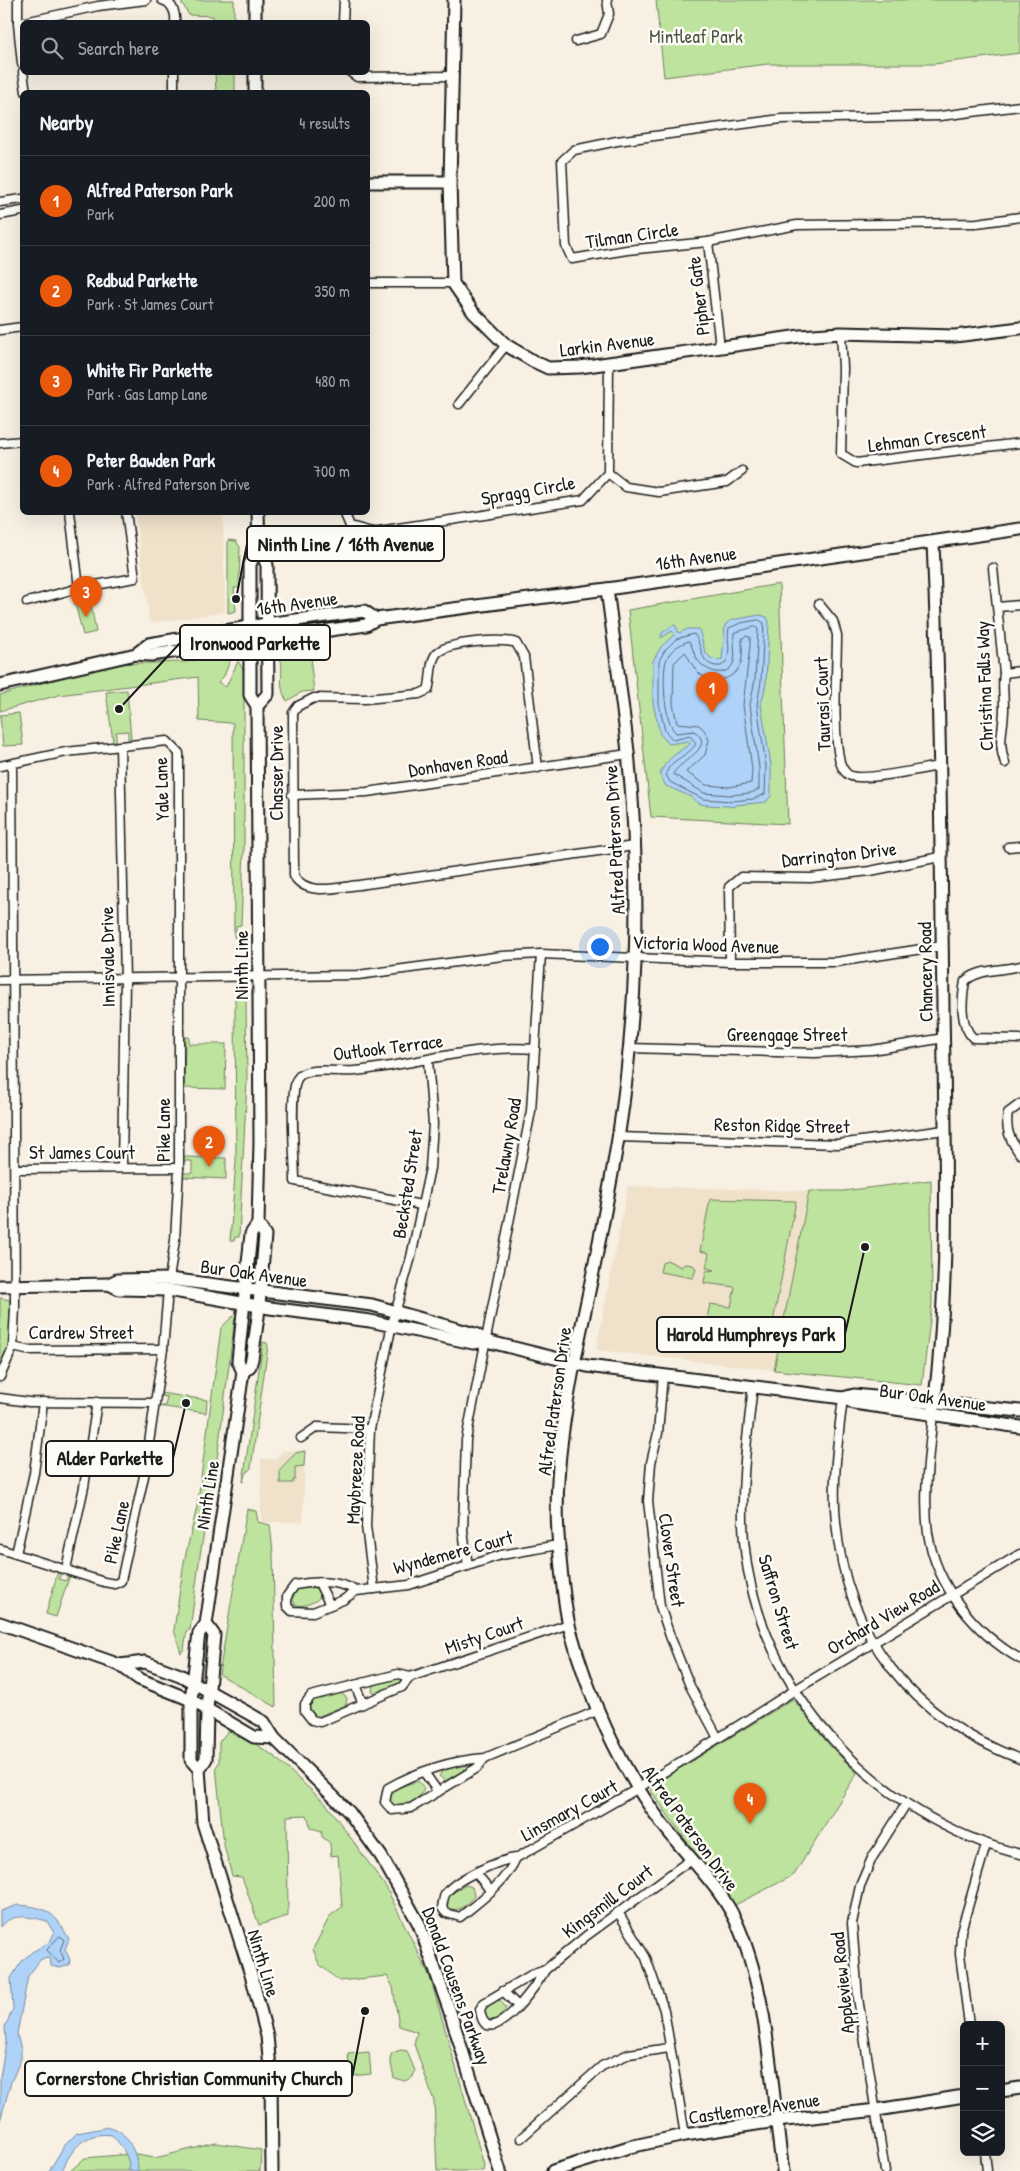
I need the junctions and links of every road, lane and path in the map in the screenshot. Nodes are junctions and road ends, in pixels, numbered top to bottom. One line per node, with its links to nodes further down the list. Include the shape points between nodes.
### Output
1 (18, 0): 8 (street)
2 (146, 0): 9 (street, via 98,6)
3 (162, 0): 10 (street, via 172,7)
4 (255, 0): 11 (street)
5 (344, 0): 12 (street)
6 (454, 0): 18 (street)
7 (607, 0): 13 (street, via 609,14 601,34)
8 (21, 20)
9 (35, 20)
10 (175, 20)
11 (255, 20)
12 (343, 20)
13 (576, 41)
14 (24, 75): 19 (street)
15 (174, 75): 20 (street)
16 (255, 75): 21 (street)
17 (354, 75): 18 (street)
18 (453, 76): 24 (street)
19 (26, 90)
20 (174, 90)
21 (255, 90)
22 (1020, 106): 30 (street, Tilman Circle, via 932,117 781,119 617,141 574,150 562,161 566,246 572,259)
23 (370, 182): 24 (street)
24 (450, 182): 32 (street)
25 (20, 199): 26 (street)
26 (0, 202)
27 (20, 211): 28 (street)
28 (0, 215)
29 (1020, 218): 30 (street, Tilman Circle, via 977,223 797,225)
30 (708, 242): 38 (street, Pipher Gate)
31 (370, 283): 32 (street)
32 (454, 283): 37 (street, Larkin Avenue, via 473,312)
33 (20, 327): 35 (street)
34 (1020, 328): 36 (street, Larkin Avenue, via 955,336)
35 (0, 330)
36 (842, 333): 38 (street, Larkin Avenue); 42 (street, Lehman Crescent, via 841,454 856,463)
37 (506, 345): 39 (street, Larkin Avenue, via 548,368); 40 (street)
38 (720, 347): 39 (street, Larkin Avenue)
39 (608, 362): 45 (street)
40 (459, 404)
41 (20, 441): 43 (street)
42 (1020, 443)
43 (0, 444)
44 (742, 471): 45 (street, via 727,482 658,492 626,487)
45 (608, 473): 49 (street, Spragg Circle, via 583,500 372,532 350,526)
46 (70, 515): 54 (street)
47 (126, 515): 54 (street, via 136,578)
48 (258, 515): 52 (street, Ninth Line)
49 (345, 515)
50 (1020, 529): 51 (street, 16th Avenue)
51 (933, 543): 55 (street, 16th Avenue); 75 (street, Chancery Road)
52 (259, 547): 61 (street, Ninth Line, via 267,565); 62 (street, Ninth Line, via 250,564)
53 (994, 568): 59 (street, Christina Falls Way)
54 (79, 588): 56 (street)
55 (607, 589): 60 (street, 16th Avenue); 71 (street, Alfred Paterson Drive)
56 (27, 602)
57 (819, 604): 75 (street, Taurasi Court, via 833,621 837,635 838,731 840,763 845,772 850,776 870,776)
58 (1020, 605): 59 (street, Christina Falls Way)
59 (998, 607): 67 (street, Christina Falls Way)
60 (376, 619): 61 (street, 16th Avenue, via 364,611); 63 (street, 16th Avenue, via 366,625)
61 (266, 624): 62 (street, 16th Avenue); 63 (street, Ninth Line)
62 (250, 627): 64 (street, Ninth Line); 65 (street, 16th Avenue, via 149,644)
63 (267, 638): 64 (street, 16th Avenue); 69 (street, Ninth Line, via 268,694)
64 (250, 641): 65 (street, 16th Avenue, via 151,655); 69 (street, Ninth Line, via 250,694)
65 (136, 654): 68 (street, 16th Avenue)
66 (1020, 671): 67 (street)
67 (1004, 673): 72 (street, Christina Falls Way, via 999,741)
68 (0, 685)
69 (257, 706): 87 (street, Ninth Line)
70 (120, 746): 73 (street, Yale Lane, via 66,752); 88 (street, Yale Lane, via 167,740 179,753); 91 (street, Innisvale Drive)
71 (628, 754): 76 (street, Donhaven Road); 78 (street, Alfred Paterson Drive)
72 (1004, 763)
73 (12, 764): 74 (street, Yale Lane); 90 (street, Cardrew Street)
74 (0, 766)
75 (939, 766): 81 (street, Chancery Road)
76 (538, 768): 77 (street, Donhaven Road, via 367,792); 77 (street, Chasser Drive, via 524,657 516,642 506,639 448,646 432,661 428,690 419,694 366,699 314,698 298,706 293,713)
77 (292, 795): 78 (street, Chasser Drive, via 294,876 304,887 316,889)
78 (634, 846): 84 (street, Alfred Paterson Drive)
79 (1020, 846): 80 (street)
80 (1008, 847)
81 (940, 858): 82 (street, Chancery Road); 85 (street, Darrington Drive, via 811,878 742,877 729,888)
82 (942, 946): 85 (street, Victoria Wood Avenue, via 836,962); 92 (street, Chancery Road)
83 (541, 954): 84 (street, Victoria Wood Avenue); 87 (street, Victoria Wood Avenue, via 358,975); 95 (street, Trelawny Road)
84 (635, 958): 85 (street, Victoria Wood Avenue); 94 (street, Alfred Paterson Drive)
85 (730, 962)
86 (1020, 966): 93 (street, via 971,976 965,980 963,1003 964,1025 973,1038)
87 (258, 977): 88 (street, Victoria Wood Avenue); 105 (street, Ninth Line)
88 (180, 979): 91 (street, Victoria Wood Avenue); 102 (street, Pike Lane)
89 (0, 980): 90 (street, Victoria Wood Avenue)
90 (13, 980): 91 (street, Victoria Wood Avenue); 103 (street, Cardrew Street)
91 (125, 980): 101 (street, Innisvale Drive)
92 (944, 1038): 94 (street, Greengage Street, via 872,1050 815,1053); 98 (street, Chancery Road)
93 (1020, 1040)
94 (628, 1048): 99 (street, Alfred Paterson Drive)
95 (535, 1049): 96 (street, Outlook Terrace, via 495,1048); 115 (street, Trelawny Road, via 529,1120)
96 (428, 1060): 104 (street, Becksted Street, via 433,1133 430,1168); 104 (street, Outlook Terrace, via 354,1072 310,1071 296,1080 294,1095 295,1181)
97 (1020, 1104): 100 (street, via 1008,1112 1006,1122 1008,1135)
98 (945, 1130): 99 (street, Reston Ridge Street, via 838,1144); 125 (street, Chancery Road, via 944,1309)
99 (618, 1137): 118 (street, Alfred Paterson Drive)
100 (1020, 1154)
101 (122, 1168): 102 (street, St James Court); 103 (street, St James Court)
102 (179, 1168): 106 (street, Pike Lane)
103 (15, 1169): 108 (street, Cardrew Street)
104 (421, 1205): 113 (street, Becksted Street, via 411,1258)
105 (258, 1224): 109 (street, Ninth Line, via 251,1234); 110 (street, Ninth Line, via 265,1235)
106 (169, 1285): 108 (street, Bur Oak Avenue, via 119,1289 109,1284); 109 (street, Bur Oak Avenue); 111 (street, Bur Oak Avenue); 117 (street, Pike Lane)
107 (0, 1286): 108 (street, Bur Oak Avenue)
108 (15, 1286): 116 (street, Cardrew Street)
109 (246, 1289): 110 (street, Bur Oak Avenue); 111 (street, Ninth Line)
110 (261, 1291): 112 (street, Ninth Line); 113 (street, Bur Oak Avenue)
111 (245, 1303): 112 (street, Bur Oak Avenue); 119 (street, Ninth Line, via 238,1361)
112 (260, 1305): 114 (street, Bur Oak Avenue); 119 (street, Ninth Line, via 252,1360)
113 (395, 1310): 114 (street); 115 (street, Bur Oak Avenue, via 475,1334)
114 (392, 1324): 115 (street, Bur Oak Avenue, via 473,1342); 132 (street, Maybreeze Road)
115 (486, 1341): 118 (street, Bur Oak Avenue); 138 (street, Trelawny Road, via 464,1463 463,1531)
116 (13, 1347): 117 (street, Cardrew Street, via 26,1350); 120 (street)
117 (162, 1349): 128 (street, Pike Lane)
118 (574, 1363): 121 (street, Bur Oak Avenue); 134 (street, Alfred Paterson Drive, via 560,1453)
119 (244, 1372): 146 (street, Ninth Line)
120 (0, 1376)
121 (663, 1376): 122 (street, Bur Oak Avenue); 161 (street, Clover Street, via 648,1501 660,1606 690,1686)
122 (753, 1386): 124 (street, Bur Oak Avenue); 154 (street, Saffron Street, via 743,1466 744,1542 766,1632)
123 (0, 1398): 126 (street)
124 (843, 1398): 125 (street, Bur Oak Avenue, via 854,1395); 130 (street, Bur Oak Avenue, via 854,1403); 148 (street, via 835,1485 837,1529 846,1584)
125 (935, 1401): 129 (street, Bur Oak Avenue); 130 (street, Chancery Road)
126 (43, 1402): 127 (street); 136 (street, via 35,1464)
127 (98, 1402): 128 (street); 139 (street)
128 (154, 1403): 139 (street, Pike Lane, via 141,1493 121,1581 112,1584)
129 (1020, 1411)
130 (933, 1414): 131 (street, Bur Oak Avenue); 143 (street, via 927,1472 928,1535)
131 (1020, 1427)
132 (370, 1429): 133 (street, via 317,1427); 141 (street, Maybreeze Road, via 366,1526)
133 (301, 1438)
134 (558, 1545): 138 (street, Wyndemere Court, via 525,1549); 147 (street, Alfred Paterson Drive)
135 (0, 1549): 136 (street, Pike Lane)
136 (16, 1554): 139 (street, Pike Lane)
137 (1020, 1554): 143 (street, Orchard View Road)
138 (468, 1566): 141 (street, Wyndemere Court, via 409,1585)
139 (66, 1569)
140 (319, 1583): 142 (street, Wyndemere Court, via 348,1585); 144 (street); 144 (street, Wyndemere Court, via 295,1585 287,1596 287,1606 302,1613)
141 (374, 1588): 142 (street, Wyndemere Court)
142 (356, 1591): 144 (street, Wyndemere Court)
143 (952, 1595): 148 (street, Orchard View Road); 149 (street, via 981,1631)
144 (330, 1605)
145 (0, 1623): 150 (street, Donald Cousens Parkway)
146 (206, 1624): 152 (street, Ninth Line, via 199,1633); 155 (street, Ninth Line, via 214,1635)
147 (569, 1624): 151 (street, Misty Court); 159 (street, Alfred Paterson Drive)
148 (873, 1642): 154 (street, Orchard View Road); 163 (street, via 906,1687 925,1706 953,1726)
149 (1020, 1659)
150 (120, 1665): 152 (street, Donald Cousens Parkway, via 145,1662); 156 (street, Donald Cousens Parkway, via 138,1678)
151 (410, 1677): 153 (street, Misty Court, via 398,1674); 157 (street, Misty Court, via 402,1687)
152 (193, 1682): 155 (street, Donald Cousens Parkway); 156 (street, Ninth Line)
153 (355, 1685): 157 (street); 157 (street, Misty Court, via 311,1696 305,1704 306,1714 320,1722)
154 (795, 1690): 161 (street, Orchard View Road); 168 (street, Saffron Street, via 831,1739 879,1785)
155 (209, 1691): 158 (street, Ninth Line); 160 (street, Donald Cousens Parkway, via 264,1722)
156 (191, 1700): 158 (street, Donald Cousens Parkway); 164 (street, Ninth Line, via 191,1760)
157 (363, 1704)
158 (207, 1709): 160 (street, Donald Cousens Parkway, via 254,1737); 164 (street, Ninth Line, via 206,1759)
159 (599, 1710): 162 (street); 166 (street, Alfred Paterson Drive)
160 (274, 1738): 190 (street, Donald Cousens Parkway, via 349,1812 402,1891 428,1948)
161 (718, 1738): 166 (street, Orchard View Road)
162 (485, 1758): 165 (street); 167 (street, via 477,1768)
163 (1020, 1759)
164 (199, 1769): 189 (street, Ninth Line, via 203,1823 252,1978 266,2036 271,2079)
165 (424, 1772): 167 (street); 167 (street, via 388,1788 385,1796 388,1808 402,1811)
166 (638, 1789): 171 (street, Linsmary Court); 172 (street, Alfred Paterson Drive)
167 (438, 1792)
168 (906, 1804): 169 (street, Saffron Street); 184 (street, Appleview Road, via 872,1858 860,1886 852,1923 858,1998)
169 (986, 1845): 170 (street, Saffron Street); 179 (street, via 961,1931 960,1954)
170 (1020, 1854)
171 (516, 1858): 173 (street, Linsmary Court, via 506,1859); 174 (street, Linsmary Court, via 507,1874)
172 (690, 1860): 175 (street, Kingsmill Court); 185 (street, Alfred Paterson Drive, via 711,1884 738,1926 754,1976)
173 (476, 1873): 174 (street); 174 (street, Linsmary Court, via 447,1892 442,1908 446,1913 460,1917)
174 (490, 1890)
175 (618, 1912): 176 (street, Kingsmill Court); 180 (street, via 646,1958 656,1984 664,2010)
176 (544, 1970): 177 (street, Kingsmill Court); 178 (street, Kingsmill Court, via 537,1986)
177 (503, 1991): 178 (street); 178 (street, Kingsmill Court, via 480,2009 484,2021 488,2025 497,2025)
178 (518, 2006)
179 (968, 2021)
180 (669, 2048): 186 (street); 187 (street, via 629,2054 602,2066)
181 (1020, 2088): 182 (street)
182 (1005, 2090)
183 (960, 2097): 184 (street, Castlemore Avenue)
184 (877, 2110): 185 (street, Castlemore Avenue); 193 (street, Appleview Road)
185 (776, 2121): 186 (street, Castlemore Avenue); 192 (street, Alfred Paterson Drive)
186 (685, 2135): 191 (street, Castlemore Avenue, via 629,2147)
187 (521, 2138)
188 (985, 2156): 194 (street)
189 (272, 2171)
190 (500, 2171)
191 (553, 2171)
192 (783, 2171)
193 (885, 2171)
194 (987, 2171)

